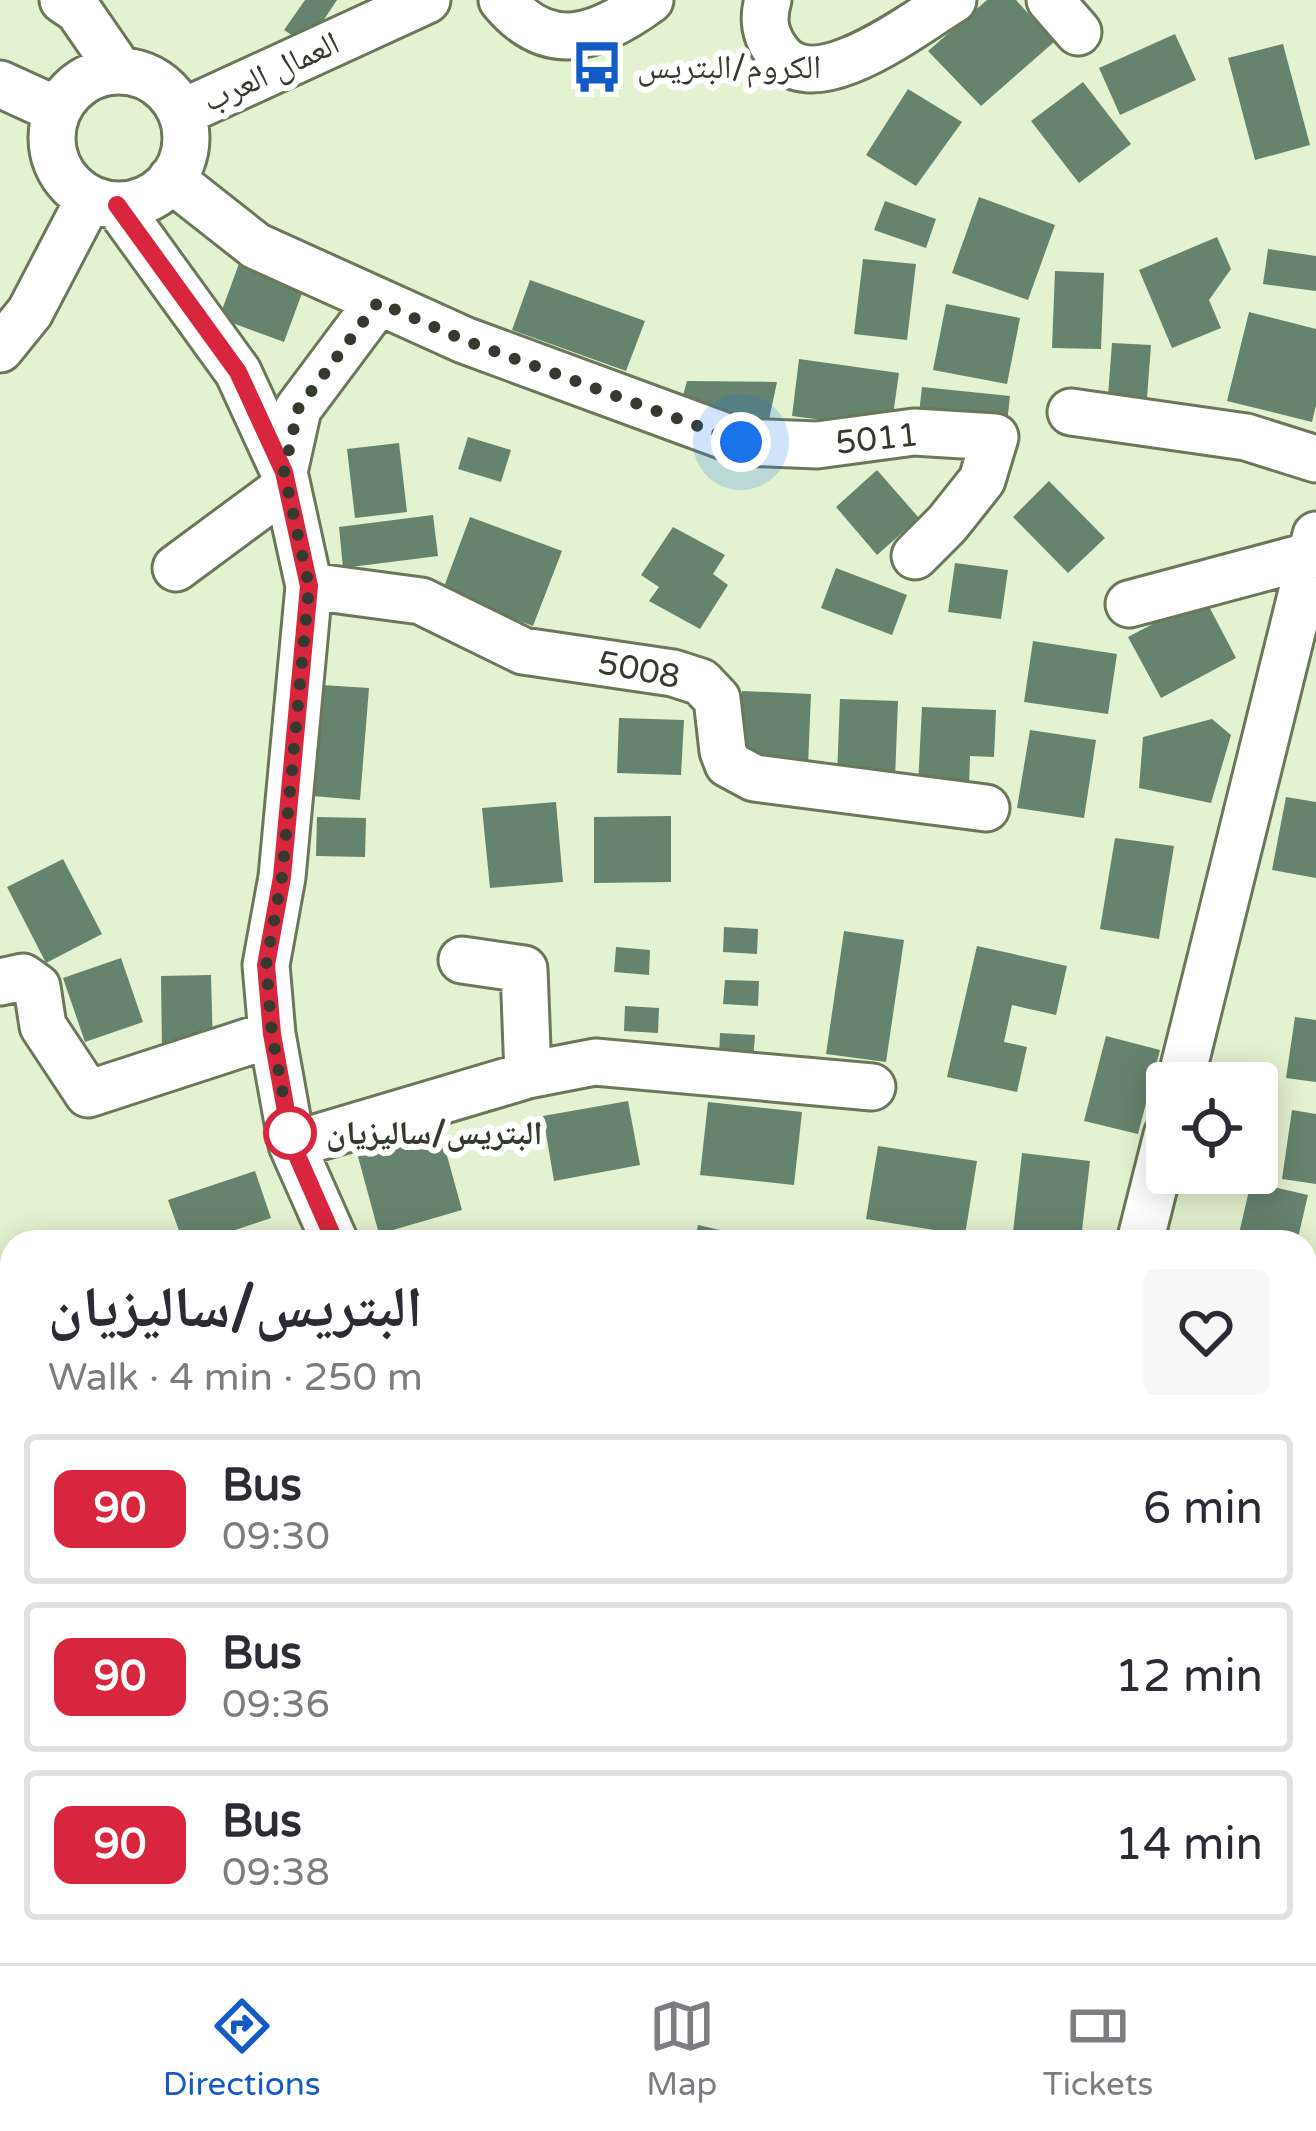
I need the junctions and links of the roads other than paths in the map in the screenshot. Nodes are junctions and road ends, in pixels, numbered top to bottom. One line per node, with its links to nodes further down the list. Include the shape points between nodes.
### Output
1 (63, 0): 7 (street)
2 (427, 0): 10 (street, العمال العرب)
3 (502, 0): 4 (street, via 553,37 588,35)
4 (650, 0)
5 (768, 0): 6 (street, via 767,38 783,61 815,70 850,62)
6 (953, 0)
7 (120, 71): 9 (street, via 83,82); 10 (street, via 157,83)
8 (0, 84): 9 (street)
9 (57, 110): 12 (street, via 52,151 59,170 72,187)
10 (181, 113): 11 (street, via 185,148)
11 (171, 179): 12 (street, via 138,202); 13 (street, 5011, via 256,246)
12 (103, 202): 14 (street); 17 (street, via 238,372)
13 (378, 302): 17 (street, via 298,409); 19 (street, 5011, via 741,442 817,446 914,432 995,437 982,480)
14 (0, 349)
15 (1071, 412): 16 (street, via 1246,437)
16 (1316, 459)
17 (286, 479): 20 (street); 21 (street)
18 (1314, 545): 22 (street); 27 (street)
19 (915, 556)
20 (176, 568)
21 (309, 586): 23 (street, 5008, via 421,601 523,651 701,682 716,699 728,764 754,778); 26 (street, via 266,965)
22 (1129, 604)
23 (986, 808)
24 (462, 960): 28 (street, via 524,969)
25 (0, 982): 26 (street, via 22,976 37,987 43,1027 88,1094)
26 (272, 1034): 30 (street)
27 (1185, 1062)
28 (528, 1075): 29 (street, via 595,1061); 30 (street)
29 (872, 1087)
30 (292, 1144): 32 (street)
31 (1152, 1194): 33 (street)
32 (330, 1230)
33 (1143, 1230)

